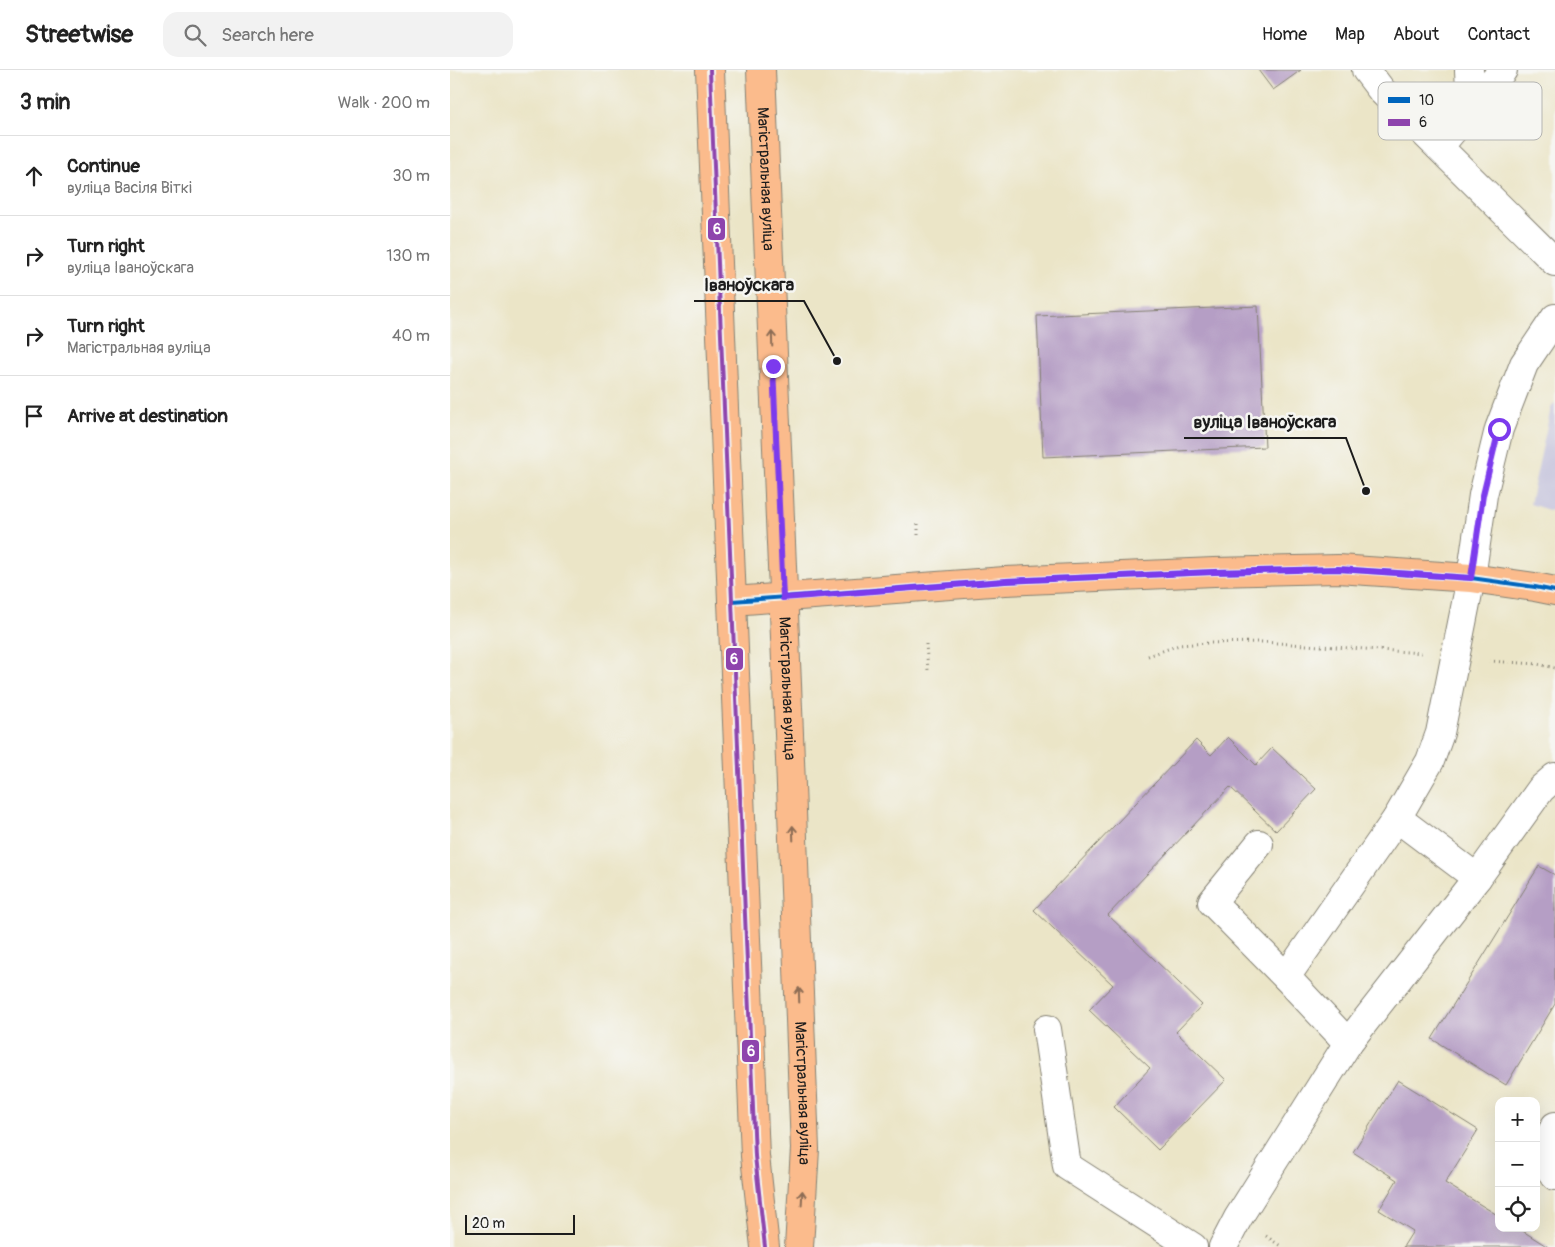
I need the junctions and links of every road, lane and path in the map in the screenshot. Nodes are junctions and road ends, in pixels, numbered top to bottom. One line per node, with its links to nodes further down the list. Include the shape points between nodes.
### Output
1 (710, 70): 17 (main road)
2 (761, 70): 16 (main road, Магістральная вуліца, one-way to 2)
3 (1366, 70): 6 (street)
4 (1503, 70): 5 (street)
5 (1493, 82)
6 (1378, 86)
7 (1432, 140): 9 (street)
8 (1445, 140): 9 (street)
9 (1439, 147): 10 (street)
10 (1555, 262)
11 (1555, 318): 14 (street, via 1524,364 1499,429 1483,495)
12 (918, 524): 13 (path)
13 (918, 537)
14 (1471, 578): 15 (main road); 16 (main road, via 1338,569 1214,572 1005,581); 20 (street)
15 (1555, 591)
16 (783, 598): 17 (main road); 33 (main road, Магістральная вуліца, one-way to 16, via 805,1149)
17 (732, 601): 32 (main road, via 755,1156)
18 (926, 644): 22 (path)
19 (1148, 656): 20 (path, via 1179,645 1262,642)
20 (1456, 656): 21 (path); 24 (street, via 1437,742 1430,761)
21 (1555, 668)
22 (928, 670)
23 (1555, 777): 26 (street, via 1542,789)
24 (1397, 818): 26 (street); 27 (street)
25 (1259, 844): 27 (street, via 1212,902)
26 (1477, 878): 29 (street)
27 (1286, 977): 29 (street)
28 (1047, 1029): 34 (street, via 1067,1166)
29 (1348, 1043): 35 (street)
30 (1555, 1126): 31 (street, via 1546,1144 1549,1168)
31 (1555, 1176)
32 (765, 1247)
33 (799, 1247)
34 (1193, 1247)
35 (1223, 1247)

